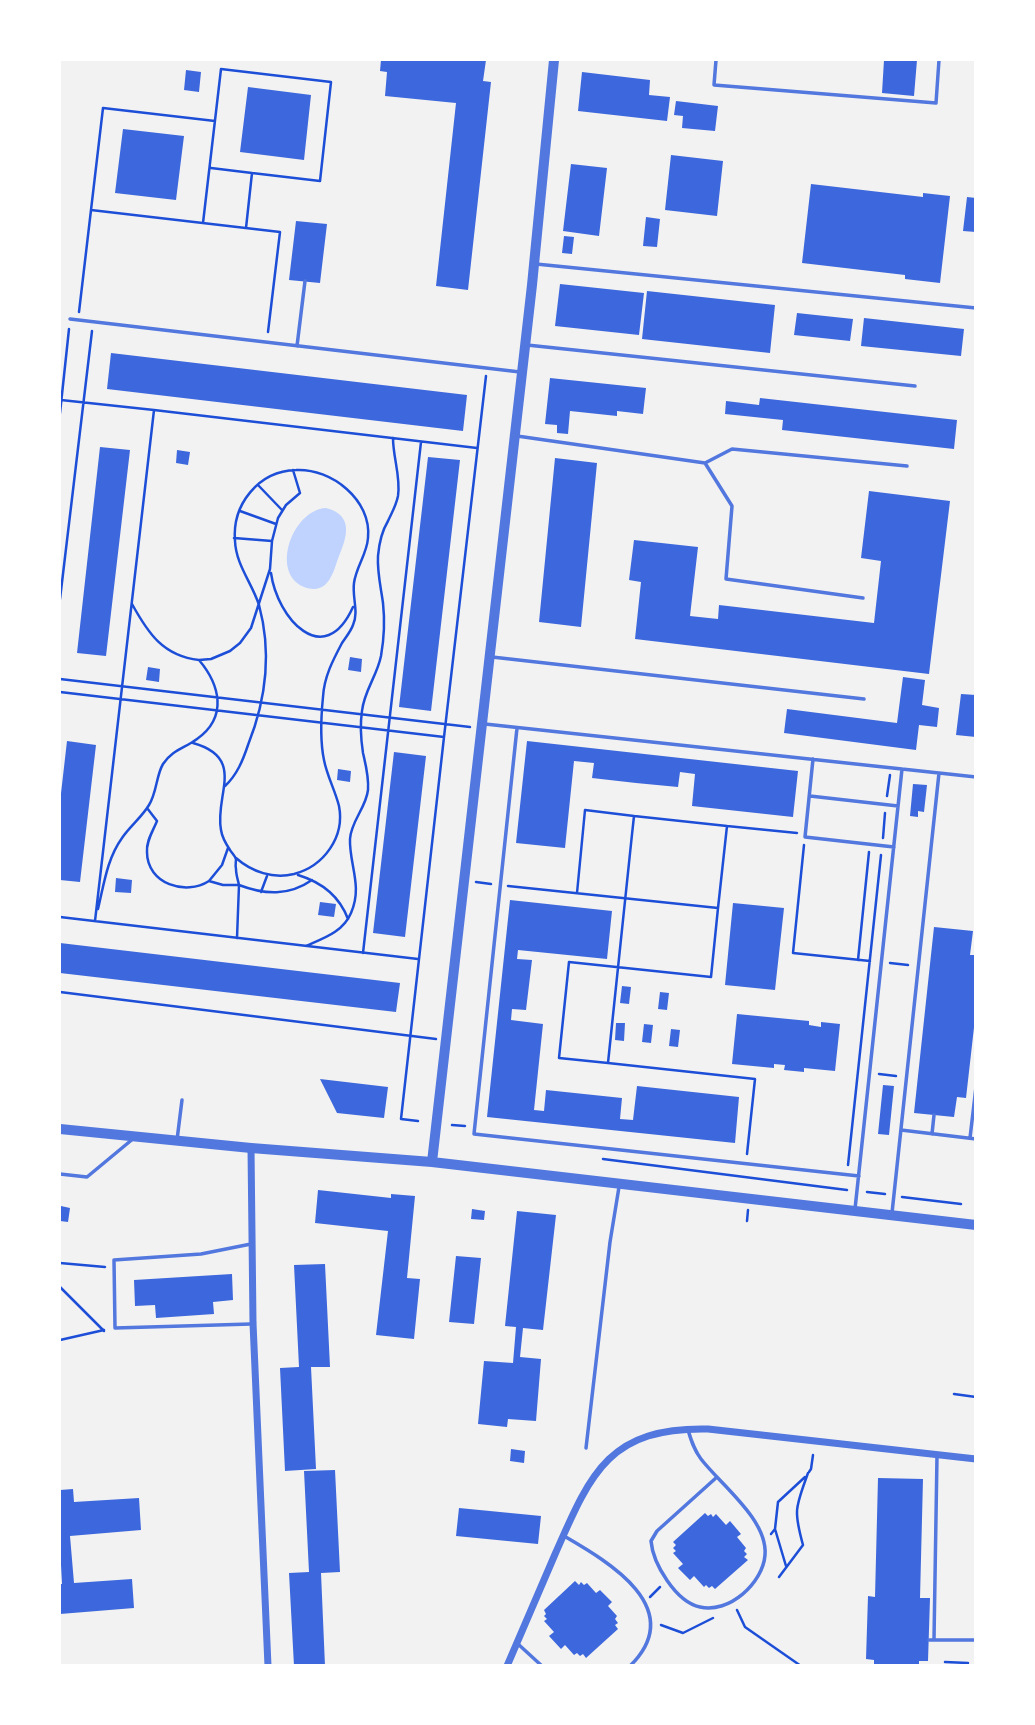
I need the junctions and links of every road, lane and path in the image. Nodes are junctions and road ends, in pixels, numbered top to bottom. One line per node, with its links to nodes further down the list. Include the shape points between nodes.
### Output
1 (554, 60): 10 (street)
2 (716, 60): 3 (lane, via 713,85 936,103)
3 (939, 60)
4 (215, 121): 5 (path); 6 (path, via 221,69 331,82 320,181); 7 (path, via 103,108)
5 (210, 168): 6 (path); 8 (path)
6 (252, 173): 9 (path)
7 (91, 210): 8 (path); 14 (path)
8 (203, 223): 9 (path)
9 (246, 228): 16 (path, via 280,232)
10 (534, 264): 12 (lane); 17 (street)
11 (305, 281): 18 (lane)
12 (975, 308)
13 (70, 319): 14 (lane); 22 (path)
14 (78, 320): 15 (lane)
15 (93, 322): 16 (lane); 23 (path)
16 (267, 342): 18 (lane)
17 (525, 344): 20 (street); 21 (lane)
18 (297, 346): 19 (lane)
19 (487, 368): 20 (lane); 29 (path)
20 (522, 372): 26 (street)
21 (915, 386)
22 (61, 400): 23 (path); 25 (path)
23 (83, 402): 24 (path); 41 (path)
24 (154, 410): 27 (path); 42 (path)
25 (60, 413)
26 (515, 436): 30 (lane); 45 (street)
27 (393, 438): 28 (path); 56 (path, via 398,497 378,558 383,640)
28 (421, 442): 29 (path); 58 (path)
29 (478, 448): 60 (path)
30 (705, 463): 31 (lane, via 732,449); 40 (lane, via 732,506 726,579)
31 (907, 466)
32 (293, 470): 33 (path); 34 (path, via 300,492); 44 (path, via 314,471 335,481 363,508 368,537 355,573)
33 (257, 484): 34 (path); 35 (path)
34 (282, 510): 36 (path)
35 (239, 511): 36 (path); 37 (path)
36 (276, 524): 38 (path)
37 (234, 538): 38 (path); 43 (path)
38 (272, 541): 39 (path)
39 (270, 569): 43 (path); 44 (path, via 286,614 309,635 332,633)
40 (863, 598)
41 (60, 599)
42 (132, 604): 46 (path, via 156,641); 48 (path)
43 (258, 604): 46 (path, via 251,628 240,643 222,656); 53 (path, via 266,657)
44 (355, 604): 54 (path, via 353,626 327,676)
45 (489, 656): 52 (lane); 61 (street)
46 (199, 660): 50 (path)
47 (60, 679): 48 (path)
48 (122, 686): 50 (path); 51 (path)
49 (60, 692): 51 (path)
50 (219, 698): 53 (path); 55 (path)
51 (121, 699): 55 (path); 98 (path)
52 (864, 699)
53 (262, 703): 54 (path); 57 (path)
54 (323, 710): 56 (path); 59 (path)
55 (216, 711): 57 (path); 66 (path, via 211,725)
56 (361, 714): 58 (path); 62 (path)
57 (258, 716): 59 (path); 72 (path, via 244,756)
58 (390, 718): 60 (path); 64 (path)
59 (322, 723): 62 (path); 85 (path, via 324,762 339,807 339,827 325,856)
60 (446, 724): 61 (path); 65 (path)
61 (482, 726): 63 (lane); 89 (street)
62 (362, 727): 64 (path); 97 (path, via 368,790 351,834 356,891)
63 (517, 728): 67 (lane); 91 (lane)
64 (388, 731): 65 (path); 101 (path)
65 (444, 737): 102 (path)
66 (192, 743): 72 (path, via 218,758); 76 (path, via 164,762)
67 (813, 760): 68 (lane); 73 (lane)
68 (890, 768): 69 (lane); 74 (path)
69 (902, 769): 70 (lane); 75 (lane)
70 (939, 773): 71 (lane); 106 (lane)
71 (975, 777)
72 (225, 786): 82 (path, via 220,822)
73 (810, 796): 74 (lane); 79 (lane)
74 (886, 804): 75 (lane); 81 (path)
75 (898, 806): 83 (lane)
76 (147, 808): 88 (path, via 157,820 146,855 157,876 186,889); 98 (path, via 114,852)
77 (634, 816): 78 (path); 93 (path, via 585,810); 94 (path)
78 (727, 826): 79 (path); 95 (path)
79 (805, 836): 80 (lane); 103 (path, via 793,953)
80 (870, 844): 81 (lane); 103 (path)
81 (882, 846): 83 (lane); 104 (path)
82 (228, 847): 84 (path); 88 (path, via 222,865)
83 (894, 847): 105 (lane)
84 (236, 858): 86 (path); 90 (path)
85 (295, 874): 86 (path); 87 (path)
86 (267, 875): 92 (path)
87 (312, 880): 92 (path, via 283,892); 97 (path, via 337,898)
88 (209, 881): 90 (path)
89 (464, 881): 91 (path); 110 (street)
90 (239, 885): 92 (path); 99 (path)
91 (500, 885): 93 (path); 127 (lane, via 474,1134)
92 (261, 892)
93 (577, 893): 94 (path)
94 (625, 898): 95 (path); 107 (path)
95 (718, 908): 107 (path, via 711,977)
96 (60, 917): 98 (path)
97 (348, 919): 100 (path, via 336,932)
98 (95, 921): 99 (path)
99 (237, 938): 100 (path)
100 (306, 946): 101 (path)
101 (363, 953): 102 (path)
102 (419, 959): 109 (path)
103 (858, 960): 104 (path)
104 (870, 961): 129 (path)
105 (881, 962): 106 (path); 112 (lane)
106 (918, 966): 113 (lane)
107 (618, 967): 111 (path); 111 (path, via 569,962 559,1058)
108 (60, 992): 109 (path)
109 (410, 1035): 110 (path); 117 (path, via 401,1119)
110 (446, 1040): 126 (street)
111 (608, 1063): 127 (path, via 755,1079)
112 (870, 1073): 113 (path); 130 (lane)
113 (907, 1077): 119 (lane)
114 (975, 1087): 122 (lane)
115 (182, 1100): 123 (lane)
116 (934, 1115): 120 (lane)
117 (418, 1121)
118 (60, 1129): 121 (street)
119 (901, 1130): 120 (lane); 134 (lane)
120 (932, 1134): 122 (lane)
121 (136, 1136): 123 (street); 128 (lane, via 87,1177)
122 (973, 1138)
123 (177, 1140): 124 (street)
124 (251, 1148): 126 (street); 139 (street)
125 (592, 1158): 132 (path)
126 (432, 1162): 131 (street)
127 (746, 1164): 129 (lane)
128 (60, 1174)
129 (848, 1174): 130 (lane); 132 (path)
130 (859, 1176): 133 (lane)
131 (620, 1184): 136 (street); 148 (lane)
132 (846, 1189): 133 (path)
133 (857, 1191): 134 (path); 136 (lane)
134 (894, 1196): 135 (path); 137 (lane)
135 (961, 1204)
136 (855, 1211): 137 (street)
137 (892, 1215): 138 (street)
138 (975, 1225)
139 (252, 1244): 141 (lane, via 201,1254 114,1260); 143 (street)
140 (60, 1263): 141 (path)
141 (115, 1268): 143 (lane, via 115,1328)
142 (60, 1287): 144 (path, via 104,1331)
143 (253, 1324): 168 (street)
144 (60, 1340)
145 (954, 1394): 146 (path)
146 (975, 1397)
147 (687, 1429): 149 (street); 153 (lane, via 696,1451); 155 (street, via 645,1437 606,1462 587,1486)
148 (586, 1448)
149 (937, 1454): 151 (street); 164 (lane, via 931,1639)
150 (813, 1455): 152 (path)
151 (975, 1459)
152 (808, 1473): 154 (path, via 778,1502); 157 (path, via 796,1507 803,1545)
153 (717, 1477): 156 (lane, via 760,1528); 159 (lane, via 653,1536 656,1560)
154 (775, 1529): 156 (path); 157 (path)
155 (564, 1535): 160 (lane, via 614,1567); 165 (street)
156 (764, 1542): 159 (lane, via 765,1558 757,1578 718,1607 691,1603)
157 (787, 1567): 158 (path)
158 (779, 1577)
159 (668, 1580): 160 (path)
160 (644, 1602): 163 (lane)
161 (735, 1606): 172 (path, via 745,1627)
162 (721, 1614): 163 (path, via 683,1633)
163 (650, 1622): 171 (lane, via 644,1646)
164 (975, 1640)
165 (517, 1643): 169 (street); 170 (lane)
166 (945, 1662): 167 (path)
167 (968, 1663)
168 (268, 1665)
169 (507, 1665)
170 (542, 1665)
171 (630, 1665)
172 (801, 1665)

